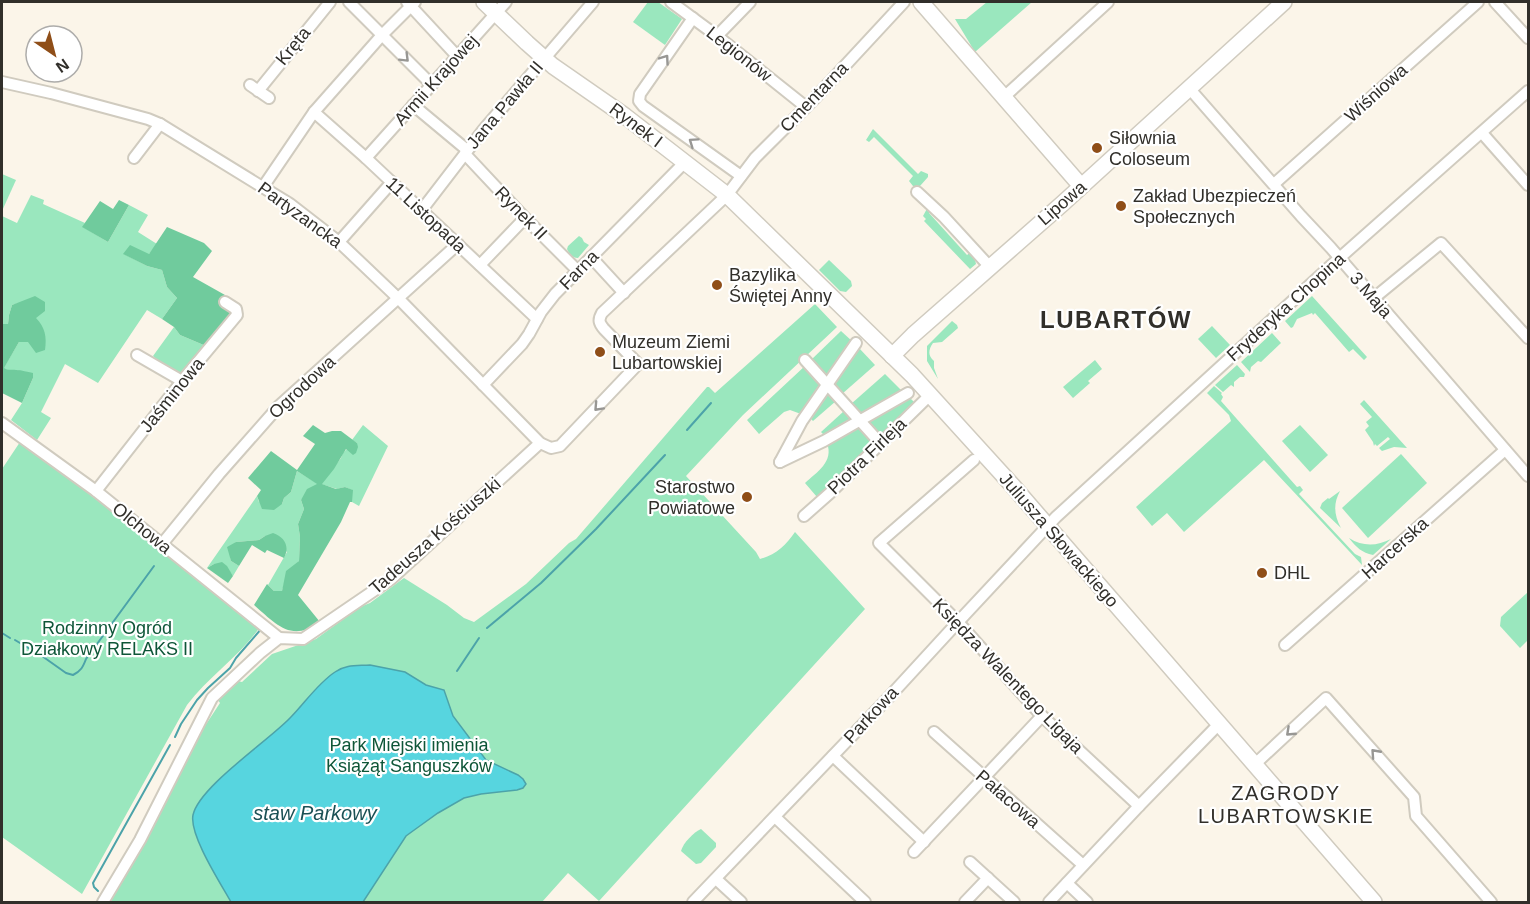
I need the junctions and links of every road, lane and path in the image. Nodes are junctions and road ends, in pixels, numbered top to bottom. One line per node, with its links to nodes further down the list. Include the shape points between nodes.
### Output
1 (330, 2): 26 (street, Kręta, via 254,88)
2 (349, 2): 16 (street)
3 (484, 2): 14 (main road, Rynek I)
4 (593, 2): 20 (street, Jana Pawła II)
5 (671, 2): 15 (street, Legionów)
6 (904, 2): 28 (street, Cmentarna)
7 (921, 2): 25 (main road)
8 (1108, 2): 25 (street)
9 (1284, 2): 23 (main road, Lipowa)
10 (1478, 2): 38 (street, Wiśniowa)
11 (1496, 2): 18 (street)
12 (411, 3): 16 (street); 19 (street)
13 (745, 3): 17 (street)
14 (501, 7): 19 (street, Armii Krajowej); 20 (main road, Rynek I)
15 (693, 18): 17 (street, Legionów); 36 (street, one-way to 15, via 639,101)
16 (382, 35): 22 (street, one-way to 22); 29 (street)
17 (717, 36): 28 (street, Legionów)
18 (1528, 38)
19 (457, 56): 22 (street, Armii Krajowej)
20 (544, 58): 32 (street, Jana Pawła II); 35 (main road, Rynek I)
21 (2, 82): 30 (street, Partyzancka)
22 (431, 84): 27 (street, Armii Krajowej)
23 (1189, 88): 38 (street, 3 Maja); 40 (main road, Lipowa)
24 (1528, 91): 31 (street, Fryderyka Chopina)
25 (1004, 97): 40 (main road)
26 (269, 98)
27 (413, 105): 32 (street, Rynek II); 34 (street, Armii Krajowej)
28 (806, 107): 36 (street, Cmentarna)
29 (314, 112): 34 (street, 11 Listopada); 41 (street)
30 (160, 124): 33 (street); 41 (street, Partyzancka)
31 (1482, 133): 39 (street); 49 (street, Fryderyka Chopina)
32 (466, 152): 44 (street, Jana Pawła II); 45 (street, Rynek II)
33 (134, 158)
34 (366, 158): 37 (street, 11 Listopada)
35 (684, 162): 43 (main road, Rynek I); 48 (street, Farna)
36 (741, 176): 43 (street, Cmentarna)
37 (392, 182): 44 (street, 11 Listopada); 46 (street)
38 (1274, 184): 49 (street, 3 Maja)
39 (1528, 185)
40 (1081, 186): 51 (main road, Lipowa)
41 (263, 188): 46 (street, Partyzancka)
42 (917, 192): 51 (street)
43 (726, 195): 53 (street); 61 (main road, Juliusza Słowackiego)
44 (421, 211): 47 (street, 11 Listopada)
45 (525, 218): 50 (street); 52 (street, Rynek II)
46 (339, 242): 54 (street, Partyzancka)
47 (458, 244): 50 (street, 11 Listopada); 54 (street, Ogrodowa)
48 (591, 257): 52 (street, Farna); 53 (street)
49 (1340, 258): 55 (street, 3 Maja); 77 (street, Fryderyka Chopina)
50 (480, 265): 57 (street, 11 Listopada)
51 (990, 267): 61 (main road, Lipowa)
52 (578, 271): 57 (street, Farna)
53 (624, 293): 70 (street, one-way to 70, via 599,318 604,329 638,364 560,447)
54 (399, 298): 64 (street, Partyzancka); 78 (street, Ogrodowa, via 279,406)
55 (1374, 298): 58 (street, via 1441,243); 72 (street, 3 Maja)
56 (225, 302): 63 (street, Jaśminowa, via 236,309 237,315)
57 (537, 319): 64 (street, Farna, via 522,344)
58 (1528, 338)
59 (856, 343): 65 (street)
60 (137, 355): 63 (street)
61 (892, 356): 67 (main road, Juliusza Słowackiego)
62 (805, 360): 65 (street)
63 (182, 381): 75 (street, Jaśminowa)
64 (483, 385): 70 (street, Partyzancka)
65 (827, 385): 68 (street); 68 (street, via 801,421 780,462)
66 (908, 393): 68 (street)
67 (930, 395): 71 (street, Piotra Firleja); 77 (main road, Juliusza Słowackiego)
68 (860, 421): 71 (street)
69 (2, 423): 75 (street, Olchowa)
70 (540, 443): 80 (street, Tadeusza Kościuszki, via 391,579 303,639)
71 (881, 444): 76 (street, Piotra Firleja)
72 (1505, 450): 74 (street, 3 Maja); 81 (street, Harcerska)
73 (974, 460): 79 (street, Księdza Walentego Ligaja, via 879,543)
74 (1528, 476)
75 (96, 491): 78 (street, Olchowa)
76 (804, 516)
77 (1047, 526): 79 (street, Parkowa); 83 (main road, Juliusza Słowackiego)
78 (162, 544): 80 (street, Olchowa)
79 (958, 622): 82 (street, Księdza Walentego Ligaja); 85 (street, Parkowa)
80 (279, 638): 97 (street, via 212,698 140,840)
81 (1285, 645)
82 (1042, 717): 87 (street); 88 (street, Księdza Walentego Ligaja)
83 (1219, 724): 86 (main road, Juliusza Słowackiego); 88 (street)
84 (934, 732): 87 (street, Pałacowa)
85 (833, 756): 89 (street, Parkowa); 90 (street)
86 (1254, 765): 105 (main road, Juliusza Słowackiego); 106 (street, one-way to 86, via 1416,816 1414,797 1326,698)
87 (984, 778): 90 (street); 93 (street, Pałacowa)
88 (1139, 806): 93 (street)
89 (775, 817): 95 (street, Parkowa); 100 (street)
90 (924, 842): 91 (street)
91 (914, 852)
92 (970, 862): 94 (street)
93 (1083, 865): 96 (street)
94 (988, 878): 101 (street); 102 (street)
95 (716, 879): 98 (street, Parkowa); 99 (street)
96 (1067, 883): 103 (street); 104 (street)
97 (103, 903)
98 (693, 903)
99 (741, 903)
100 (865, 903)
101 (965, 903)
102 (1014, 903)
103 (1049, 903)
104 (1087, 903)
105 (1374, 903)
106 (1491, 903)

